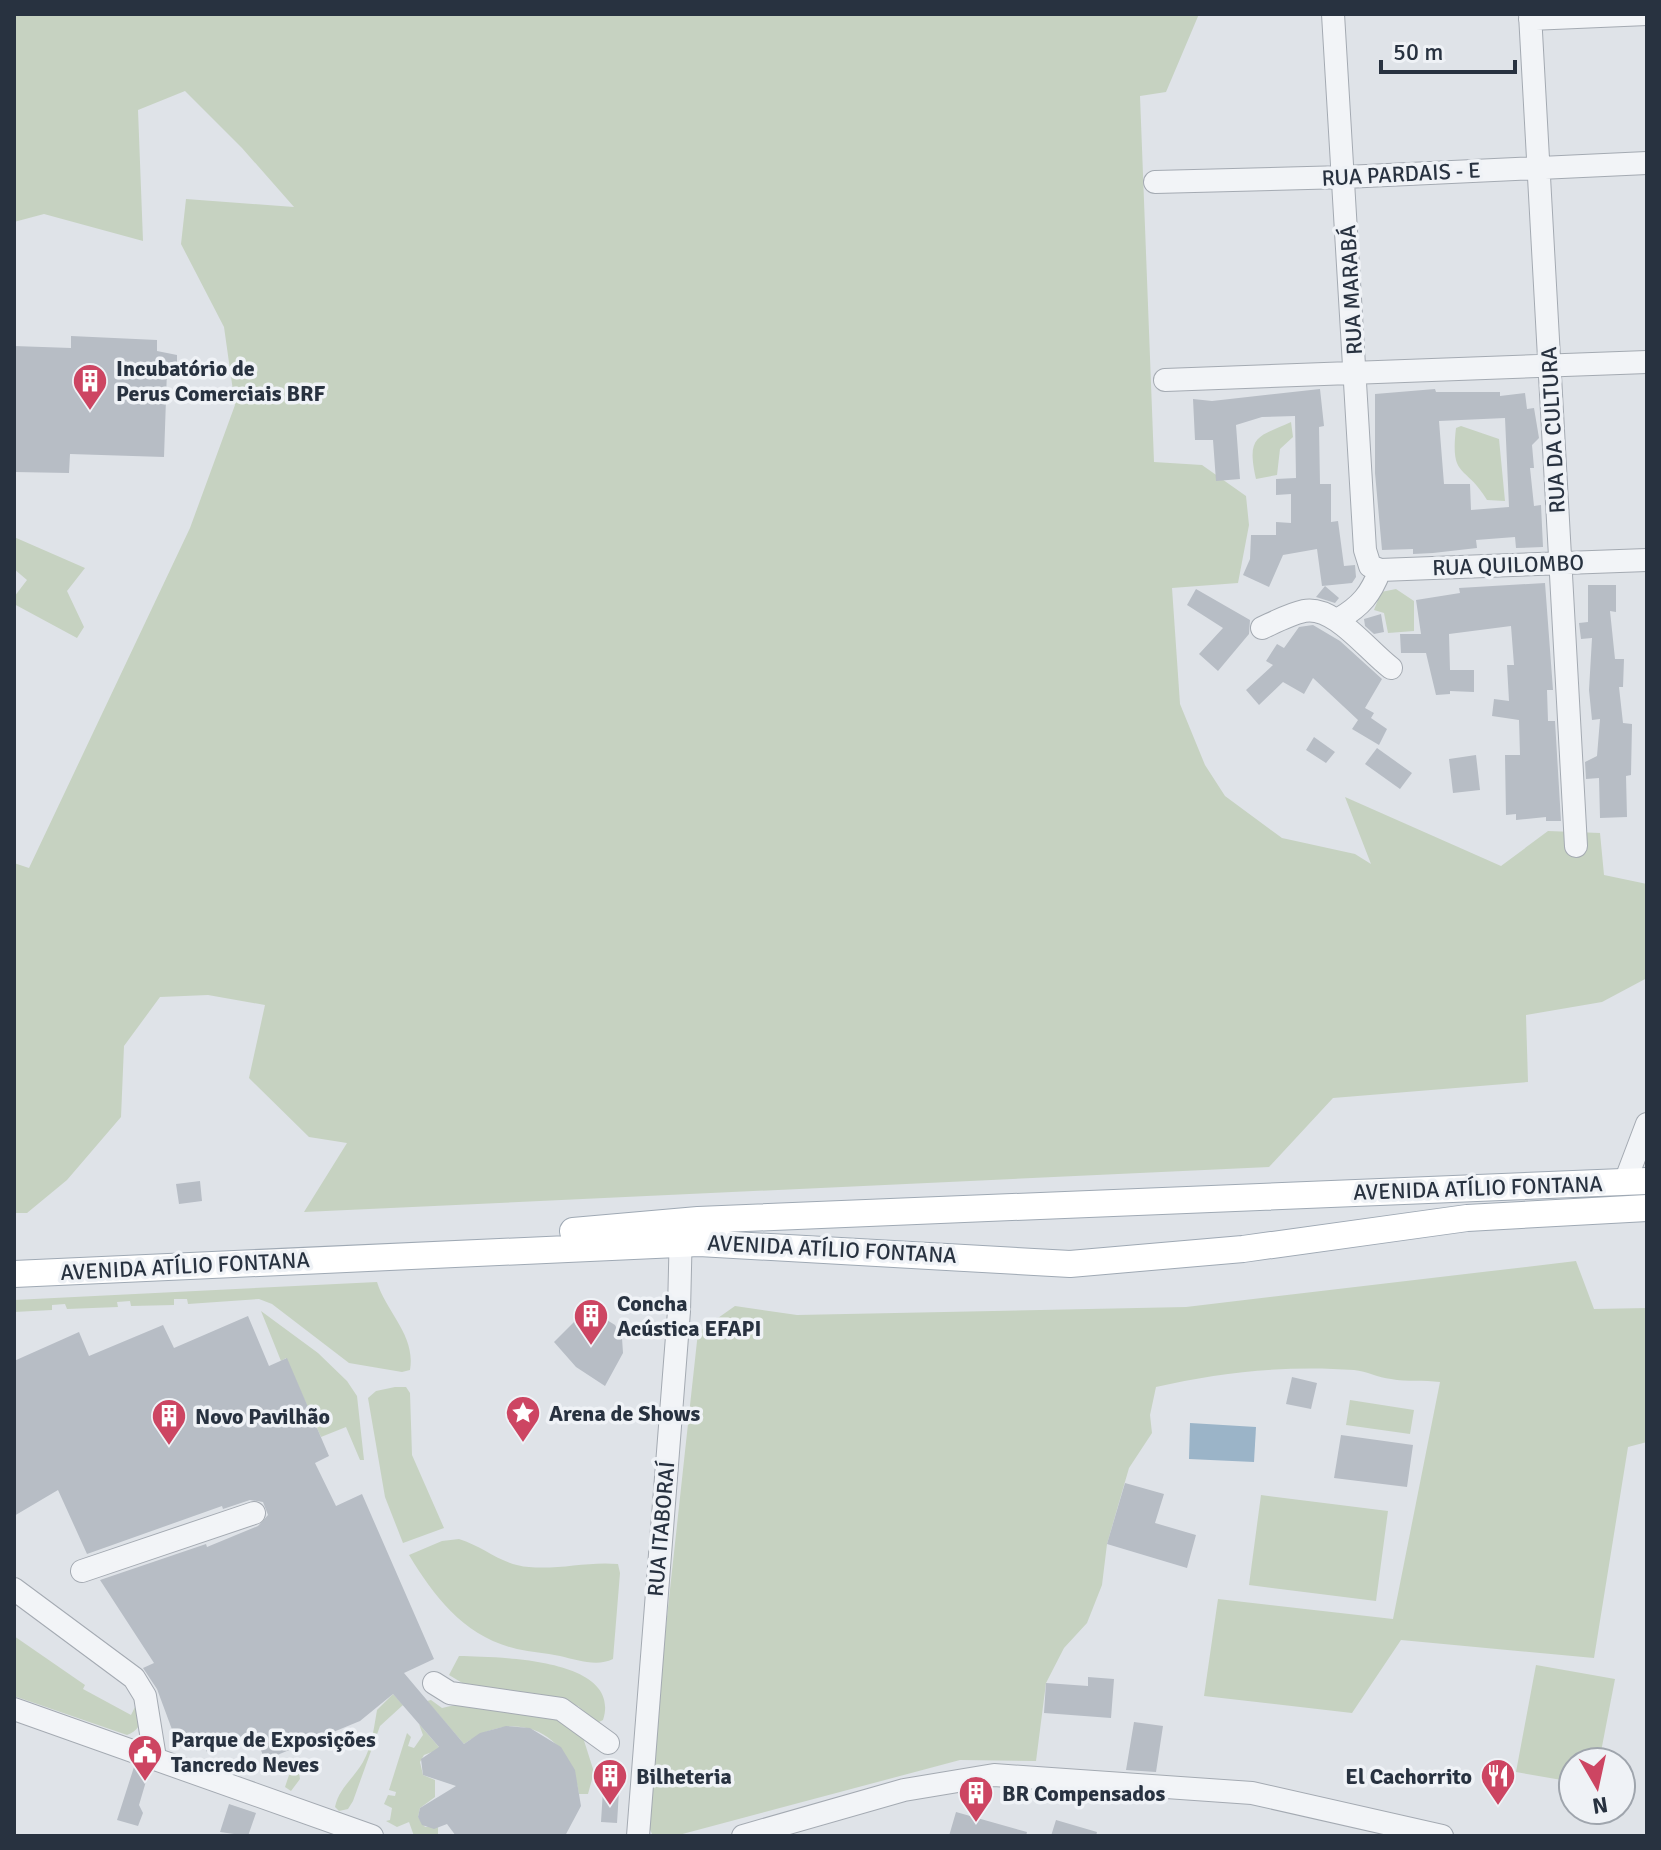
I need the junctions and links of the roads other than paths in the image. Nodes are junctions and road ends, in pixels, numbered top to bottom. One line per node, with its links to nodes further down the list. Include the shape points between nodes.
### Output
1 (1333, 14): 6 (street, RUA MARABÁ)
2 (1647, 14): 3 (street)
3 (1530, 17): 5 (street, RUA DA CULTURA)
4 (1647, 163): 5 (street, RUA PARDAIS - E)
5 (1538, 168): 6 (street, RUA PARDAIS - E); 9 (street, RUA DA CULTURA)
6 (1345, 177): 7 (street, RUA PARDAIS - E); 10 (street, RUA MARABÁ)
7 (1155, 182)
8 (1647, 362): 9 (street)
9 (1549, 365): 10 (street); 13 (street, RUA DA CULTURA)
10 (1356, 372): 11 (street); 14 (street, RUA MARABÁ, via 1365,550)
11 (1165, 380)
12 (1647, 560): 13 (street, RUA QUILOMBO)
13 (1560, 563): 14 (street, RUA QUILOMBO); 18 (street, RUA DA CULTURA)
14 (1375, 568): 15 (street, via 1372,590 1359,607)
15 (1339, 619): 16 (street, via 1303,611); 17 (street)
16 (1262, 628)
17 (1391, 668)
18 (1576, 846)
19 (1647, 1124): 20 (street)
20 (1636, 1182): 22 (main road, AVENIDA ATÍLIO FONTANA)
21 (1647, 1208): 22 (main road, AVENIDA ATÍLIO FONTANA, via 1467,1218 1243,1249 1070,1264)
22 (681, 1232): 23 (main road, AVENIDA ATÍLIO FONTANA, via 596,1230); 24 (main road, AVENIDA ATÍLIO FONTANA); 33 (street, RUA ITABORAÍ)
23 (14, 1256)
24 (14, 1274)
25 (254, 1513): 26 (street)
26 (82, 1571)
27 (14, 1589): 31 (street, via 134,1678 145,1696)
28 (434, 1683): 30 (street, via 450,1693 561,1709)
29 (14, 1709): 31 (street)
30 (608, 1743)
31 (155, 1758): 32 (street)
32 (372, 1836)
33 (638, 1836)
34 (743, 1836): 35 (street, via 904,1790 994,1775 1252,1793)
35 (1442, 1836)

